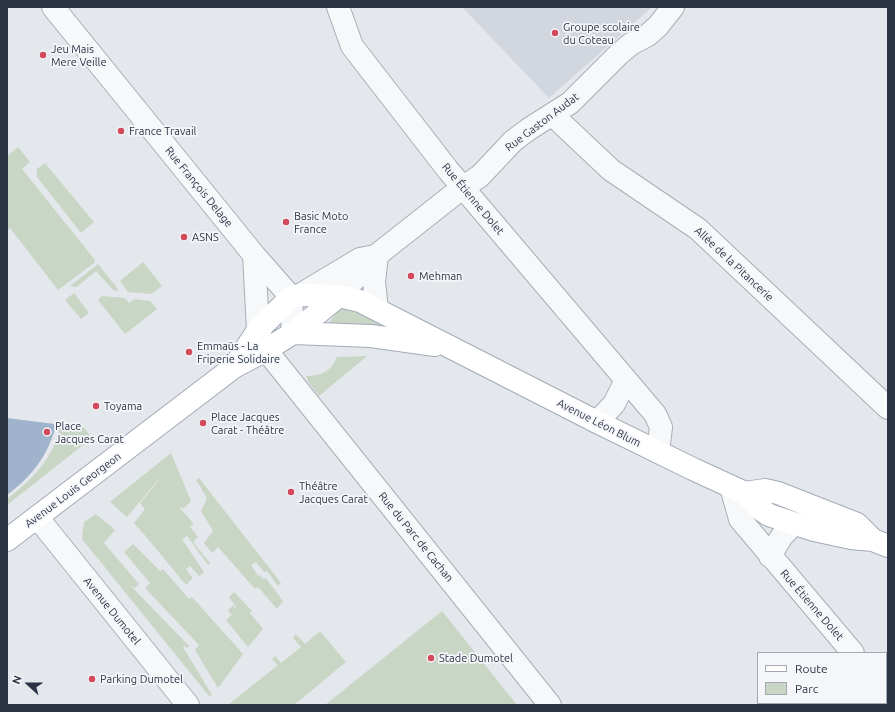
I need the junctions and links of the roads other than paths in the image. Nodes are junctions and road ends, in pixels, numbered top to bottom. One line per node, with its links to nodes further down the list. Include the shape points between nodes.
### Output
1 (53, 7): 6 (street, Rue François Delage)
2 (338, 7): 5 (street, Rue Étienne Dolet, via 352,46)
3 (673, 7): 4 (street, Rue Gaston Audat, via 658,26 619,54 570,103)
4 (554, 113): 5 (street, Rue Gaston Audat, via 513,141 480,176); 17 (street, Allée de la Pitancerie, via 559,121 611,170 698,229)
5 (462, 188): 7 (street, Avenue Louis Georgeon); 16 (street, Rue Étienne Dolet)
6 (254, 255): 8 (street, Rue François Delage); 11 (street)
7 (376, 255): 8 (street, Avenue Louis Georgeon, via 360,259); 9 (street, Avenue Louis Georgeon); 10 (street, via 374,282)
8 (296, 296): 9 (main road); 11 (main road, Avenue Louis Georgeon); 12 (street)
9 (340, 296): 10 (main road, Avenue Léon Blum); 12 (main road, Avenue Louis Georgeon)
10 (377, 309): 13 (main road, Avenue Léon Blum)
11 (258, 330): 14 (street); 15 (main road, Avenue Louis Georgeon)
12 (294, 333): 13 (main road, Avenue Léon Blum, via 371,336); 14 (main road, Avenue Louis Georgeon)
13 (454, 348): 18 (main road, Avenue Léon Blum)
14 (266, 350): 15 (main road, Avenue Louis Georgeon); 28 (street, Rue du Parc de Cachan)
15 (234, 366): 21 (main road, Avenue Louis Georgeon)
16 (626, 380): 18 (street, via 614,404); 19 (street, Rue Étienne Dolet, via 655,414 661,427)
17 (888, 408)
18 (597, 422): 19 (main road, Avenue Léon Blum)
19 (658, 452): 20 (main road, Avenue Léon Blum)
20 (738, 490): 22 (main road, Avenue Léon Blum, via 760,510); 24 (main road, Avenue Léon Blum, via 765,490 778,493 857,524); 25 (street, Rue Étienne Dolet, via 740,519)
21 (37, 517): 23 (main road, Avenue Louis Georgeon); 27 (street, Avenue Dumotel)
22 (794, 524): 24 (main road, Avenue Léon Blum); 25 (street, via 782,536)
23 (7, 540)
24 (881, 543)
25 (770, 556): 26 (street, Rue Étienne Dolet)
26 (852, 652)
27 (188, 705)
28 (550, 705)

